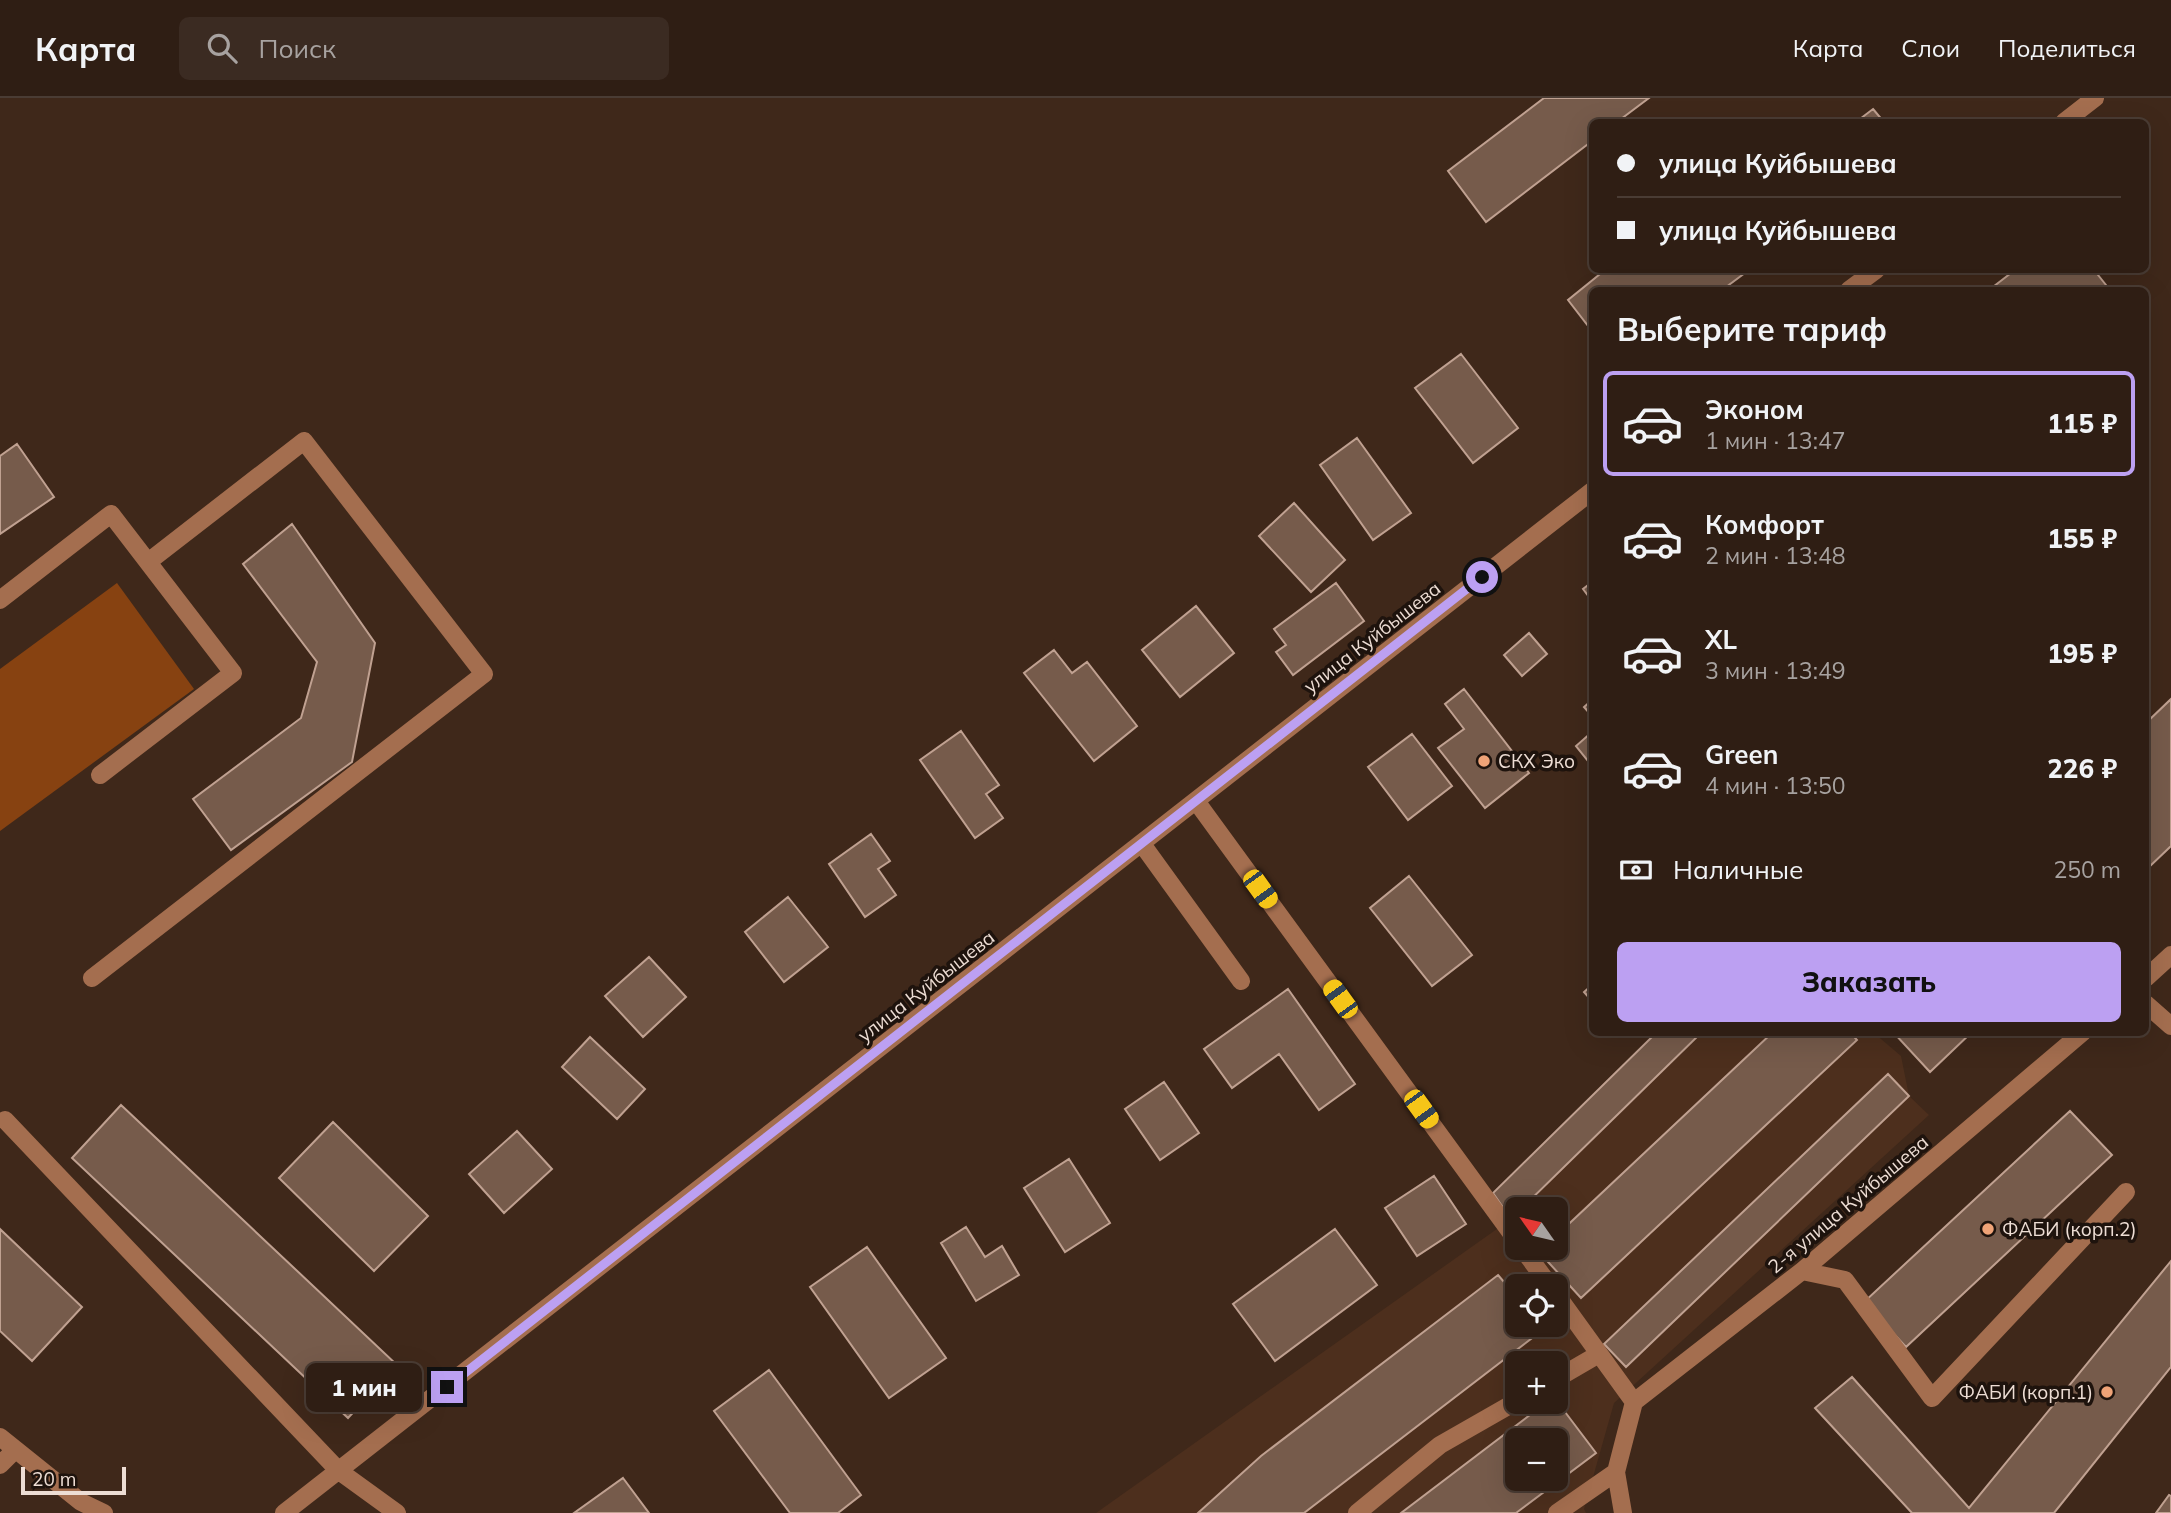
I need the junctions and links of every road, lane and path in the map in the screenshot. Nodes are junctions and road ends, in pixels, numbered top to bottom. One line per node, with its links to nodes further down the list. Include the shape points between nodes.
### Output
1 (2095, 98): 2 (street)
2 (2068, 119)
3 (1872, 273): 4 (street)
4 (1853, 287)
5 (1589, 493): 9 (street, улица Куйбышева)
6 (148, 562): 7 (street, via 111,514); 8 (street, via 233,673); 13 (street, via 304,441 484,674)
7 (0, 600)
8 (100, 775)
9 (1196, 801): 10 (street, улица Куйбышева); 20 (street)
10 (1142, 844): 14 (street); 30 (street, улица Куйбышева)
11 (2171, 955): 12 (street)
12 (2149, 975)
13 (92, 978)
14 (1241, 981)
15 (2149, 1007): 16 (street)
16 (2171, 1026)
17 (2078, 1036): 21 (street, 2-я улица Куйбышева)
18 (5, 1120): 30 (street)
19 (2126, 1192): 21 (street, via 1932,1398 1845,1280)
20 (1505, 1225)
21 (1802, 1271): 25 (street, 2-я улица Куйбышева)
22 (1568, 1311): 23 (street)
23 (1599, 1354): 24 (street); 25 (street)
24 (1568, 1372)
25 (1634, 1402): 31 (street)
26 (1505, 1408): 35 (street, via 1440,1445)
27 (0, 1437): 28 (street)
28 (15, 1450): 29 (street); 32 (street, via 81,1502)
29 (0, 1465)
30 (339, 1471): 33 (street, улица Куйбышева); 34 (street)
31 (1616, 1472): 36 (street); 37 (street)
32 (104, 1513)
33 (285, 1513)
34 (397, 1513)
35 (1357, 1513)
36 (1556, 1513)
37 (1623, 1513)

